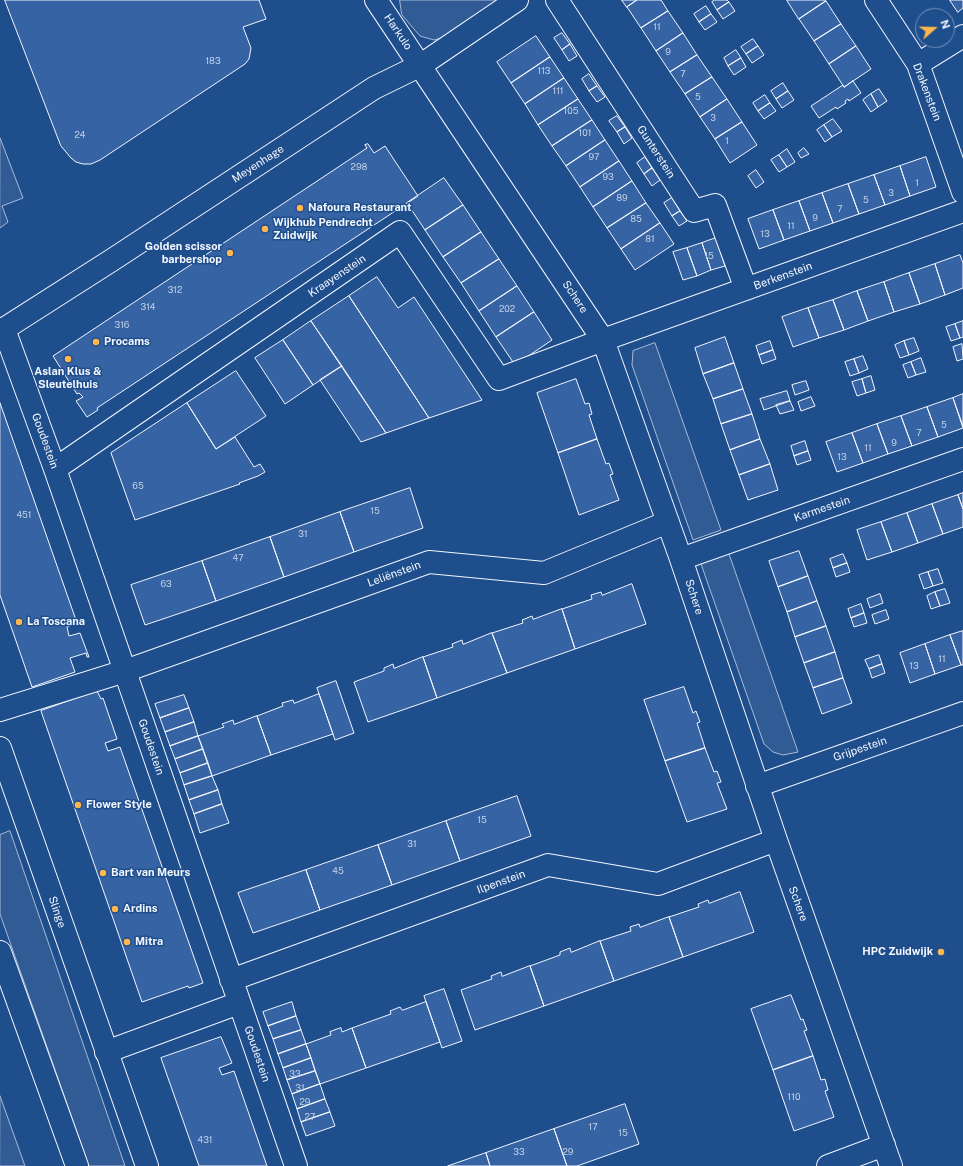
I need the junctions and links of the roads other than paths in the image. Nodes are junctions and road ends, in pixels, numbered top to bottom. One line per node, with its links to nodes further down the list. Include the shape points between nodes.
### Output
1 (376, 0): 7 (street, Harkulo)
2 (517, 0): 7 (street, Meyenhage)
3 (557, 0): 10 (street, Gunterstein, via 694,211 715,206)
4 (876, 0): 6 (street, Drakenstein)
5 (963, 36): 6 (street)
6 (918, 64): 8 (street, Drakenstein)
7 (421, 65): 11 (street, Meyenhage, via 374,88); 12 (street, Schere)
8 (963, 192)
9 (963, 211): 10 (street, Berkenstein)
10 (746, 290): 12 (street, Berkenstein)
11 (2, 329): 14 (street, Goudestein)
12 (603, 340): 14 (street, Kraayenstein, via 499,379 400,232); 15 (street, Schere)
13 (963, 460): 16 (street, Karmestein)
14 (55, 469): 17 (street, Goudestein)
15 (668, 522): 16 (street, Schere); 17 (street, Leliënstein, via 544,573 430,562)
16 (681, 559): 22 (street, Schere)
17 (125, 671): 18 (street); 25 (street, Goudestein)
18 (0, 710)
19 (963, 713): 22 (street, Grijpestein)
20 (0, 748): 21 (street, Slinge)
21 (4, 772): 27 (street, Slinge)
22 (757, 786): 23 (street, Schere)
23 (776, 840): 25 (street, Ilpenstein, via 658,884 548,865); 28 (street, Schere)
24 (0, 952): 29 (street)
25 (231, 980): 26 (street, Goudestein)
26 (239, 1003): 27 (street); 31 (street, Goudestein)
27 (106, 1052): 30 (street, Slinge)
28 (884, 1145): 32 (street); 33 (street, Schere)
29 (77, 1166)
30 (147, 1166)
31 (296, 1166)
32 (828, 1166)
33 (891, 1166)

